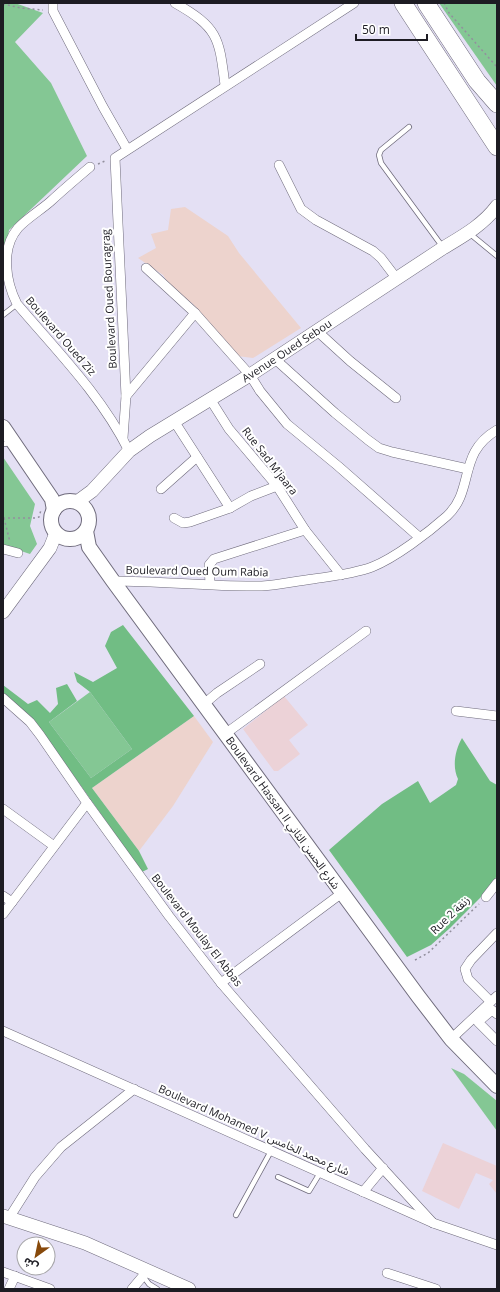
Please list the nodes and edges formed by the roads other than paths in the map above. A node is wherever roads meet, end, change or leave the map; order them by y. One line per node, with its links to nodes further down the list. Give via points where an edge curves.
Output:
1 (175, 3): 7 (street, via 211,29 219,43)
2 (354, 3): 7 (street)
3 (403, 3): 11 (highway)
4 (426, 3): 6 (highway)
5 (53, 7): 12 (street, via 103,106)
6 (477, 81): 8 (highway); 9 (highway)
7 (225, 85): 12 (street)
8 (497, 104)
9 (497, 116)
10 (409, 127): 18 (lane, via 381,150 380,159)
11 (497, 146)
12 (128, 149): 28 (street, Boulevard Oued Bouragrag, via 115,158)
13 (279, 165): 21 (street, via 301,209 322,224 373,251)
14 (90, 167): 22 (street, Boulevard Oued Ziz, via 17,229 8,249 6,263 10,290)
15 (497, 206): 16 (street, Avenue Oued Sebou)
16 (493, 217): 17 (street, Avenue Oued Sebou)
17 (469, 232): 18 (street, Avenue Oued Sebou); 19 (lane)
18 (443, 248): 21 (street, Avenue Oued Sebou)
19 (497, 256)
20 (146, 268): 23 (street)
21 (397, 279): 25 (street, Avenue Oued Sebou)
22 (16, 304): 24 (lane); 34 (street, Boulevard Oued Ziz, via 85,382)
23 (195, 313): 27 (street); 28 (street)
24 (3, 315)
25 (316, 330): 26 (street, Avenue Oued Sebou); 29 (street)
26 (276, 359): 27 (street, Avenue Oued Sebou); 38 (street, via 335,413 379,448)
27 (250, 375): 30 (street, Avenue Oued Sebou); 48 (street, via 287,424)
28 (126, 396): 34 (street, Boulevard Oued Bouragrag)
29 (396, 398)
30 (210, 399): 31 (street, Avenue Oued Sebou); 39 (street, Rue Sad M'jaara, via 229,429)
31 (174, 421): 36 (street, Avenue Oued Sebou); 37 (street)
32 (3, 428): 35 (main road)
33 (497, 430): 38 (street, Boulevard Oued Oum Rabia, via 476,448)
34 (123, 438): 36 (street, Boulevard Oued Ziz)
35 (8, 443): 41 (main road)
36 (129, 451): 42 (street, Avenue Oued Sebou)
37 (197, 457): 40 (street); 43 (street)
38 (468, 469): 48 (street, Boulevard Oued Oum Rabia, via 462,495 456,506 435,526)
39 (277, 486): 43 (street); 45 (street, Rue Sad M'jaara)
40 (161, 489)
41 (54, 502): 42 (main road); 47 (main road, via 51,522)
42 (80, 505): 46 (main road, via 88,515)
43 (230, 508): 44 (street, via 190,522 183,523)
44 (174, 518)
45 (305, 530): 50 (street, Rue Sad M'jaara); 52 (street, via 214,559 209,565)
46 (86, 531): 47 (main road, via 80,536); 49 (main road, Boulevard Hassan II شارع الحسن الثاني)
47 (64, 537): 49 (main road); 53 (street, via 50,548)
48 (418, 537): 50 (street, Boulevard Oued Oum Rabia, via 391,557 373,566)
49 (90, 547): 51 (main road, Boulevard Hassan II شارع الحسن الثاني)
50 (341, 575): 52 (street, Boulevard Oued Oum Rabia, via 263,586)
51 (113, 581): 52 (street, Boulevard Oued Oum Rabia); 57 (main road, Boulevard Hassan II شارع الحسن الثاني)
52 (210, 584)
53 (3, 612)
54 (366, 631): 60 (street)
55 (260, 664): 57 (street)
56 (3, 698): 61 (street, Boulevard Moulay El Abbas, via 30,722)
57 (204, 704): 60 (main road, Boulevard Hassan II شارع الحسن الثاني)
58 (456, 712): 59 (street)
59 (497, 716)
60 (225, 734): 65 (main road, Boulevard Hassan II شارع الحسن الثاني)
61 (87, 803): 63 (street); 71 (street, Boulevard Moulay El Abbas)
62 (3, 809): 63 (street)
63 (54, 846): 68 (street)
64 (497, 883): 67 (street, Rue 2 زنقة)
65 (342, 893): 71 (street); 75 (main road, Boulevard Hassan II شارع الحسن الثاني)
66 (3, 896): 68 (street)
67 (486, 897)
68 (12, 902): 69 (street)
69 (3, 914)
70 (497, 933): 72 (street, via 465,969 468,979)
71 (221, 983): 81 (street, Boulevard Moulay El Abbas)
72 (494, 999): 75 (street)
73 (497, 1014): 76 (street, via 492,1010 478,1022)
74 (3, 1031): 79 (street, Boulevard Mohamed V شارع محمد الخامس)
75 (451, 1039): 77 (main road, Boulevard Hassan II شارع الحسن الثاني)
76 (497, 1040)
77 (491, 1075): 78 (main road, Boulevard Hassan II شارع الحسن الثاني)
78 (497, 1086)
79 (134, 1090): 80 (street, Boulevard Mohamed V شارع محمد الخامس); 86 (street, via 61,1147)
80 (271, 1151): 82 (street, Boulevard Mohamed V شارع محمد الخامس); 85 (lane)
81 (383, 1168): 84 (street); 87 (street, Boulevard Moulay El Abbas)
82 (320, 1173): 83 (lane, via 309,1191); 84 (street, Boulevard Mohamed V شارع محمد الخامس)
83 (278, 1177)
84 (362, 1192): 87 (street, Boulevard Mohamed V شارع محمد الخامس)
85 (236, 1215)
86 (6, 1217): 90 (street, via 85,1243)
87 (433, 1223): 88 (street, Boulevard Mohamed V شارع محمد الخامس)
88 (497, 1245)
89 (3, 1272): 92 (street)
90 (143, 1272): 93 (street); 96 (street); 97 (lane, via 149,1284)
91 (387, 1273): 98 (street)
92 (15, 1276): 94 (street); 95 (street)
93 (179, 1287)
94 (9, 1289)
95 (50, 1289)
96 (132, 1289)
97 (157, 1289)
98 (436, 1289)

